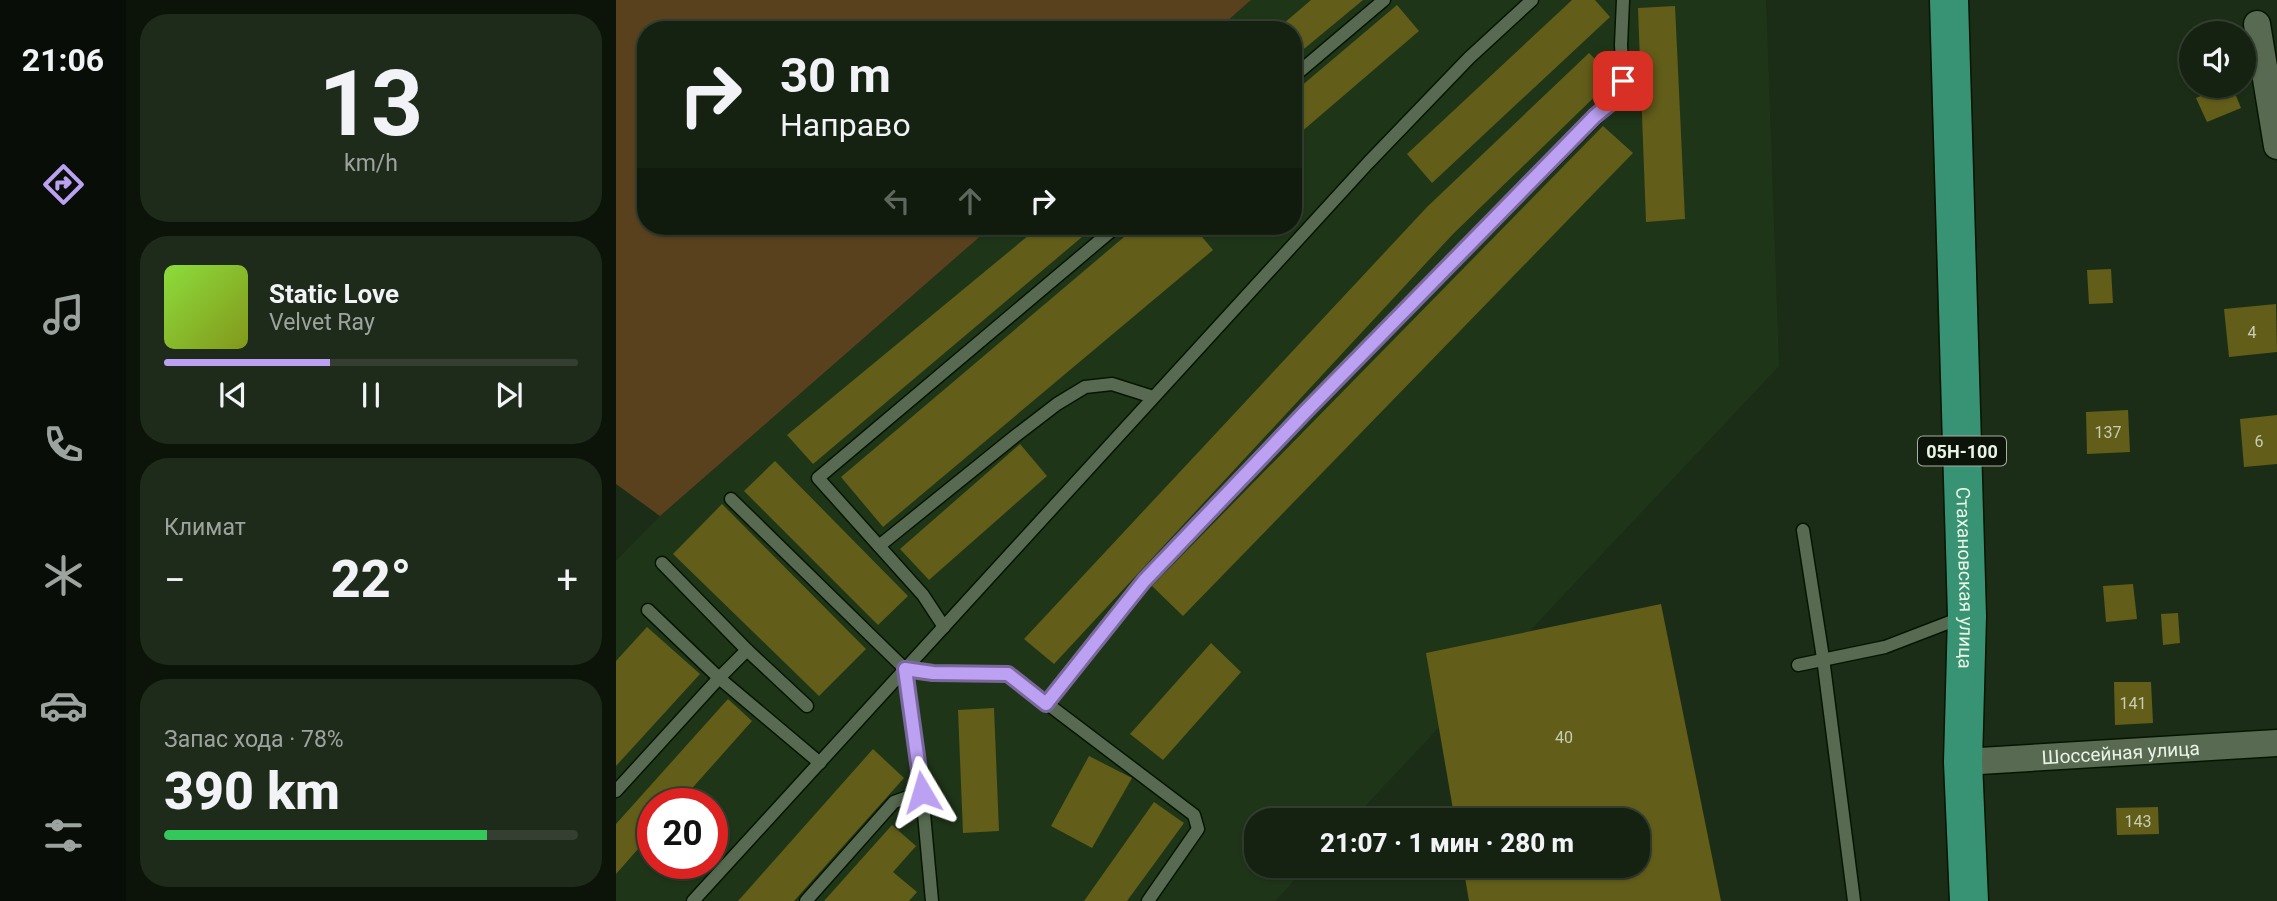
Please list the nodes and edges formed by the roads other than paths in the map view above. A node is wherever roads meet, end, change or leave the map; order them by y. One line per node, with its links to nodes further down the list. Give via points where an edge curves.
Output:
1 (1384, 0): 6 (lane)
2 (1532, 0): 10 (lane, via 1469,58)
3 (1623, 0): 24 (lane, via 1623,81 1612,102 1144,581)
4 (1949, 0): 17 (main road, Стахановская улица / 05Н-100)
5 (2257, 24): 7 (street)
6 (1302, 69)
7 (2277, 146)
8 (1106, 235): 14 (lane, via 818,478)
9 (1302, 235): 11 (lane)
10 (1302, 235)
11 (1153, 397): 14 (lane, via 1112,384 1084,387); 18 (lane)
12 (731, 499): 22 (lane)
13 (1803, 530): 20 (lane)
14 (879, 546): 18 (lane, via 923,595)
15 (662, 563): 19 (lane)
16 (648, 610): 23 (lane)
17 (1967, 616): 20 (lane, via 1885,648); 27 (main road, Стахановская улица / 05Н-100)
18 (943, 627): 22 (lane)
19 (747, 650): 23 (lane); 25 (lane)
20 (1823, 659): 21 (lane); 35 (lane)
21 (1798, 665)
22 (905, 669): 24 (lane, via 1008,674); 28 (lane); 30 (lane)
23 (719, 678): 28 (lane); 29 (lane)
24 (1046, 704): 34 (lane, via 1194,815 1198,829)
25 (807, 706)
26 (2277, 743): 27 (street, Шоссейная улица)
27 (1963, 762): 36 (main road, Стахановская улица / 05Н-100)
28 (820, 763): 31 (lane)
29 (616, 791)
30 (922, 792): 32 (lane, via 894,802); 33 (lane)
31 (693, 901)
32 (806, 901)
33 (932, 901)
34 (1148, 901)
35 (1854, 901)
36 (1969, 901)

